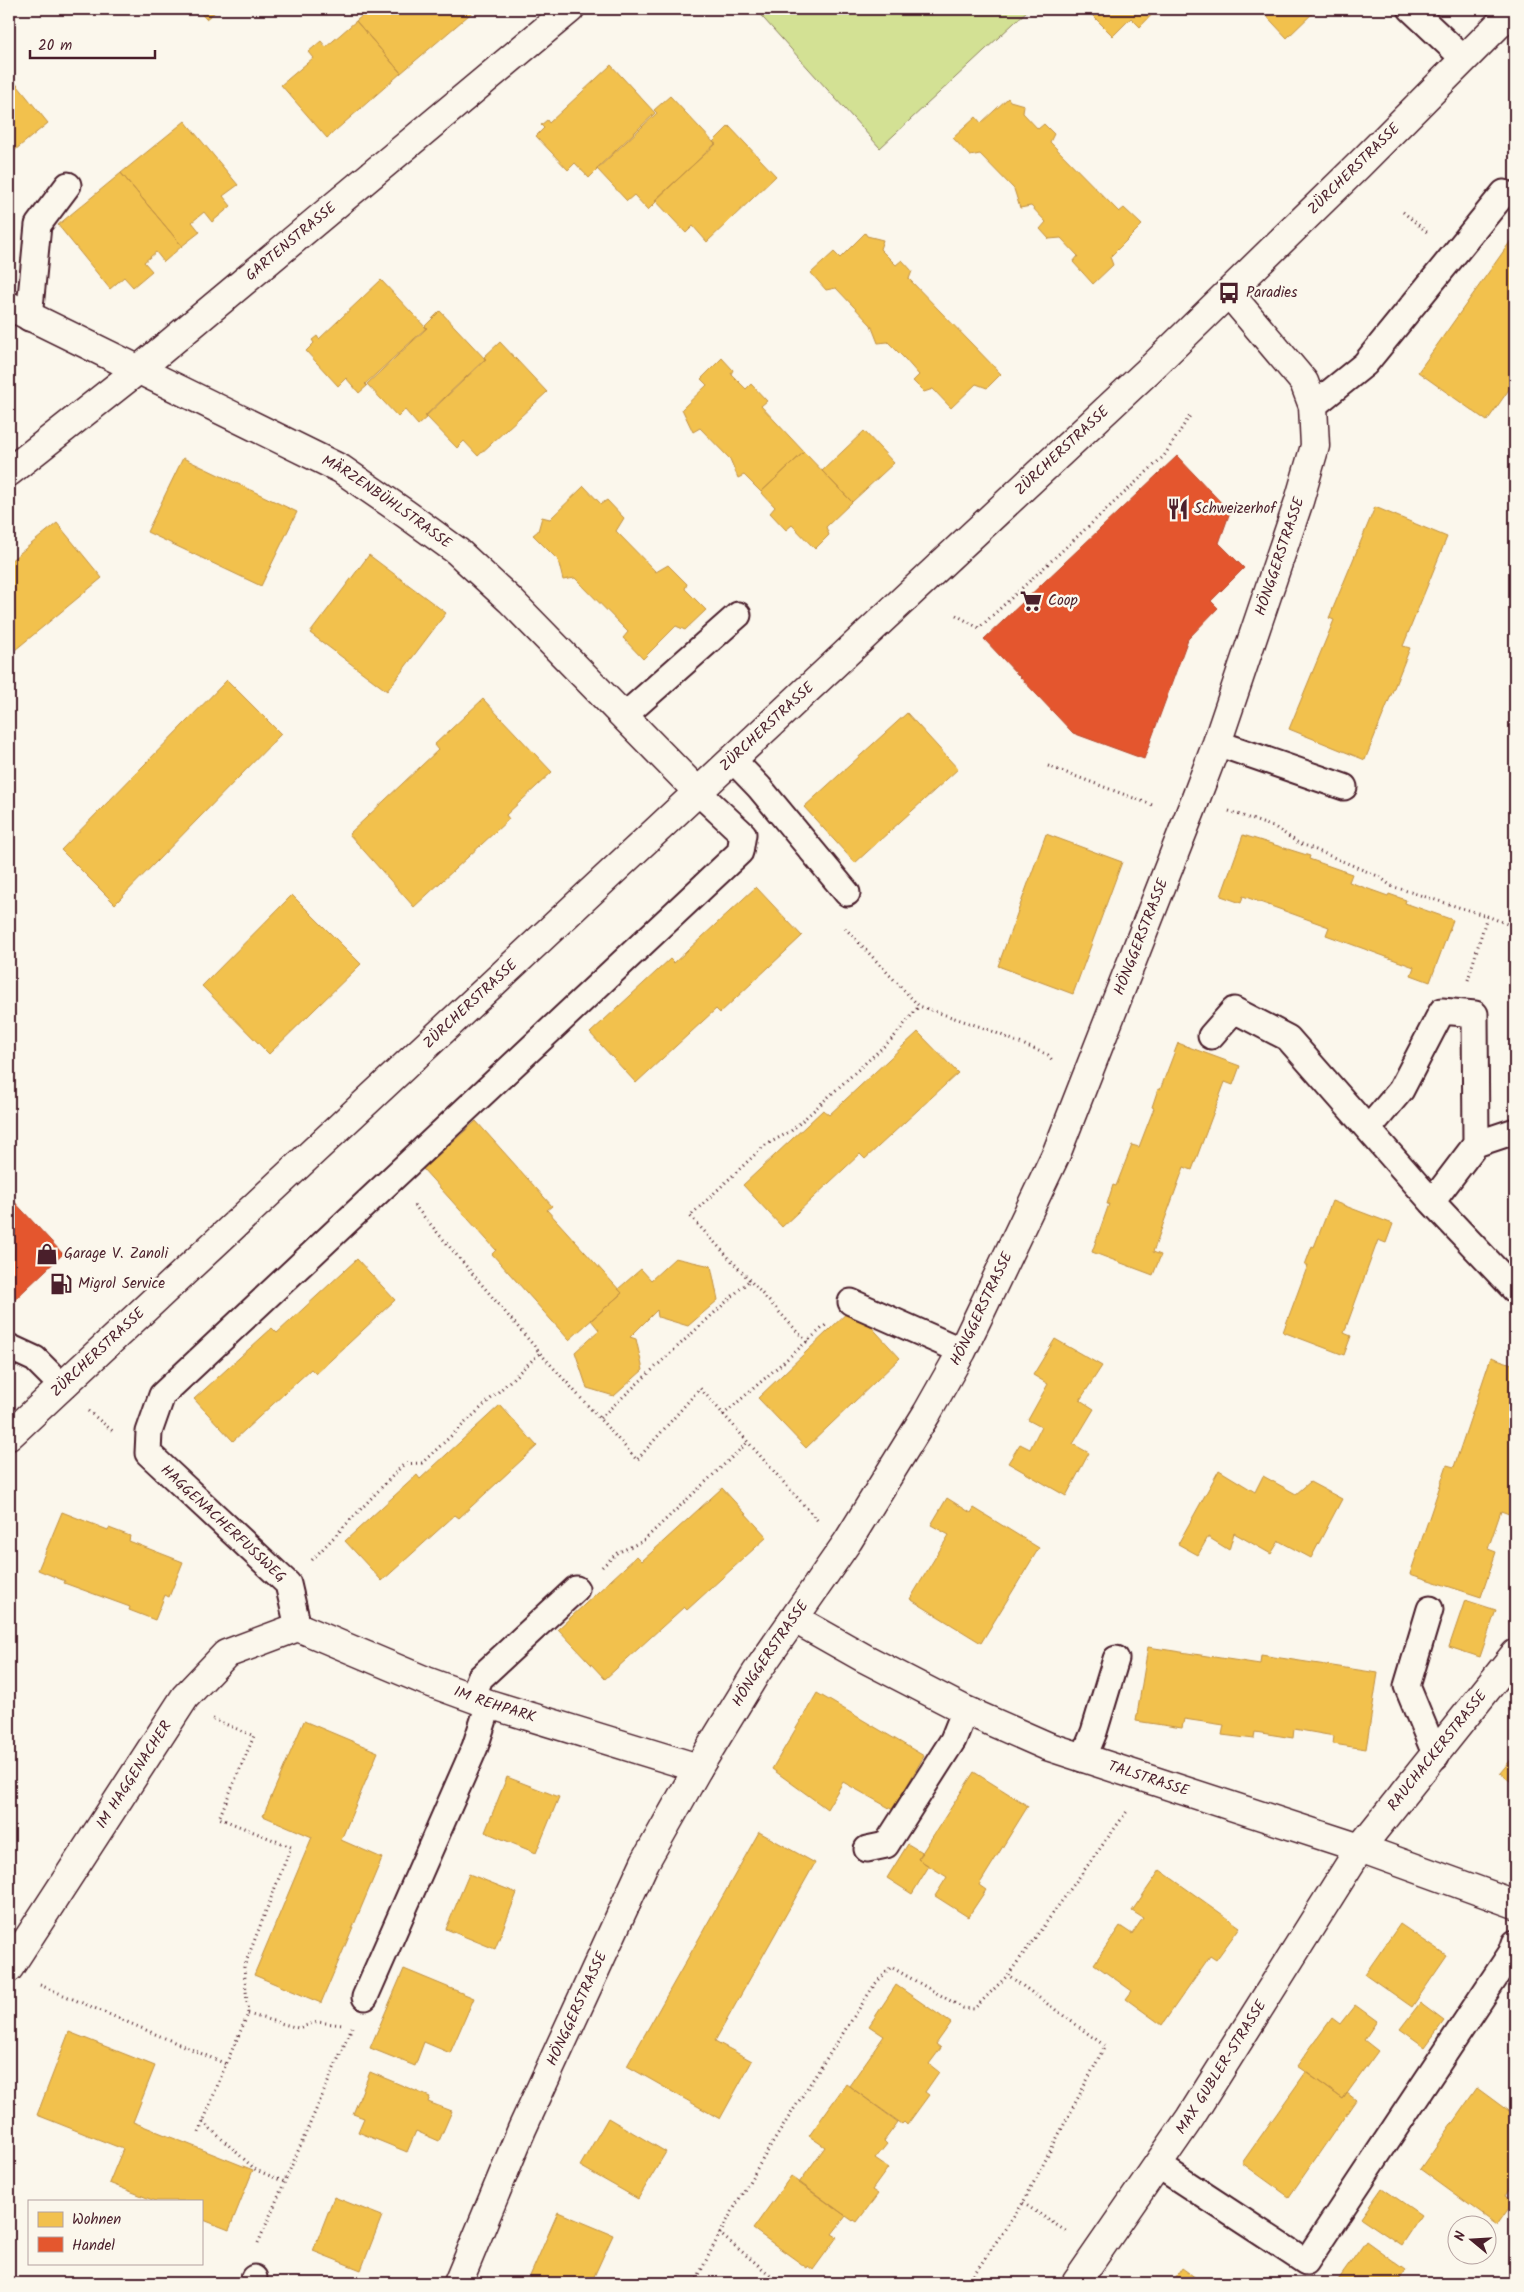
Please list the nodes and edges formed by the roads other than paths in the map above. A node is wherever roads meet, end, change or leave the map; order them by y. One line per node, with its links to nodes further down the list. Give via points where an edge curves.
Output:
1 (570, 9): 9 (street, GARTENSTRASSE)
2 (1411, 9): 4 (lane)
3 (1514, 9): 4 (street, ZÜRCHERSTRASSE)
4 (1464, 58): 7 (street, ZÜRCHERSTRASSE)
5 (68, 185): 8 (lane, via 38,225)
6 (1504, 193): 10 (lane, via 1365,364)
7 (1229, 293): 10 (street, HÖNGGERSTRASSE, via 1304,382); 15 (street, ZÜRCHERSTRASSE)
8 (19, 312): 9 (street, MÄRZENBÜHLSTRASSE)
9 (138, 370): 11 (street, GARTENSTRASSE); 13 (street, MÄRZENBÜHLSTRASSE, via 341,469 406,514 457,551 510,600)
10 (1313, 406): 14 (street, HÖNGGERSTRASSE, via 1315,446)
11 (9, 472)
12 (738, 615): 13 (lane)
13 (624, 716): 17 (street, MÄRZENBÜHLSTRASSE)
14 (1217, 744): 16 (lane); 27 (street, HÖNGGERSTRASSE, via 1057,1152)
15 (733, 760): 17 (street, ZÜRCHERSTRASSE); 18 (lane)
16 (1344, 787)
17 (698, 792): 28 (street, ZÜRCHERSTRASSE); 33 (lane, HAGGENACHERFUSSWEG, via 743,834 740,852 162,1396 149,1432 148,1453 288,1584)
18 (847, 893)
19 (1211, 1036): 20 (lane, via 1234,1010 1288,1038)
20 (1369, 1128): 22 (lane, via 1401,1090 1442,1011 1475,1014); 23 (lane)
21 (1515, 1131): 22 (lane)
22 (1476, 1144): 23 (lane)
23 (1432, 1202): 24 (lane)
24 (1515, 1290)
25 (851, 1302): 27 (lane)
26 (9, 1347): 28 (lane, via 35,1358)
27 (962, 1351): 32 (street, HÖNGGERSTRASSE, via 848,1541)
28 (62, 1386): 29 (street, ZÜRCHERSTRASSE)
29 (9, 1436)
30 (576, 1589): 36 (lane, via 480,1678)
31 (1430, 1609): 38 (lane, via 1407,1686)
32 (795, 1619): 37 (street, TALSTRASSE); 40 (street, HÖNGGERSTRASSE, via 756,1673)
33 (298, 1627): 36 (street, IM REHPARK); 45 (street, IM HAGGENACHER, via 226,1654 180,1705)
34 (1515, 1654): 38 (street, RAUCHACKERSTRASSE)
35 (1116, 1659): 39 (lane)
36 (481, 1701): 40 (street, IM REHPARK); 46 (lane, via 475,1747)
37 (966, 1710): 39 (street, TALSTRASSE); 42 (lane, via 953,1740 886,1845)
38 (1436, 1756): 41 (street, RAUCHACKERSTRASSE)
39 (1083, 1759): 41 (street, TALSTRASSE)
40 (698, 1768): 49 (street, HÖNGGERSTRASSE, via 645,1862 522,2129)
41 (1360, 1848): 43 (street, TALSTRASSE); 47 (street, MAX GUBLER-STRASSE)
42 (867, 1849)
43 (1515, 1904)
44 (1515, 1943): 47 (lane, via 1306,2262)
45 (10, 1966)
46 (365, 1997)
47 (1158, 2165): 48 (street, MAX GUBLER-STRASSE)
48 (1082, 2274)
49 (458, 2283)

